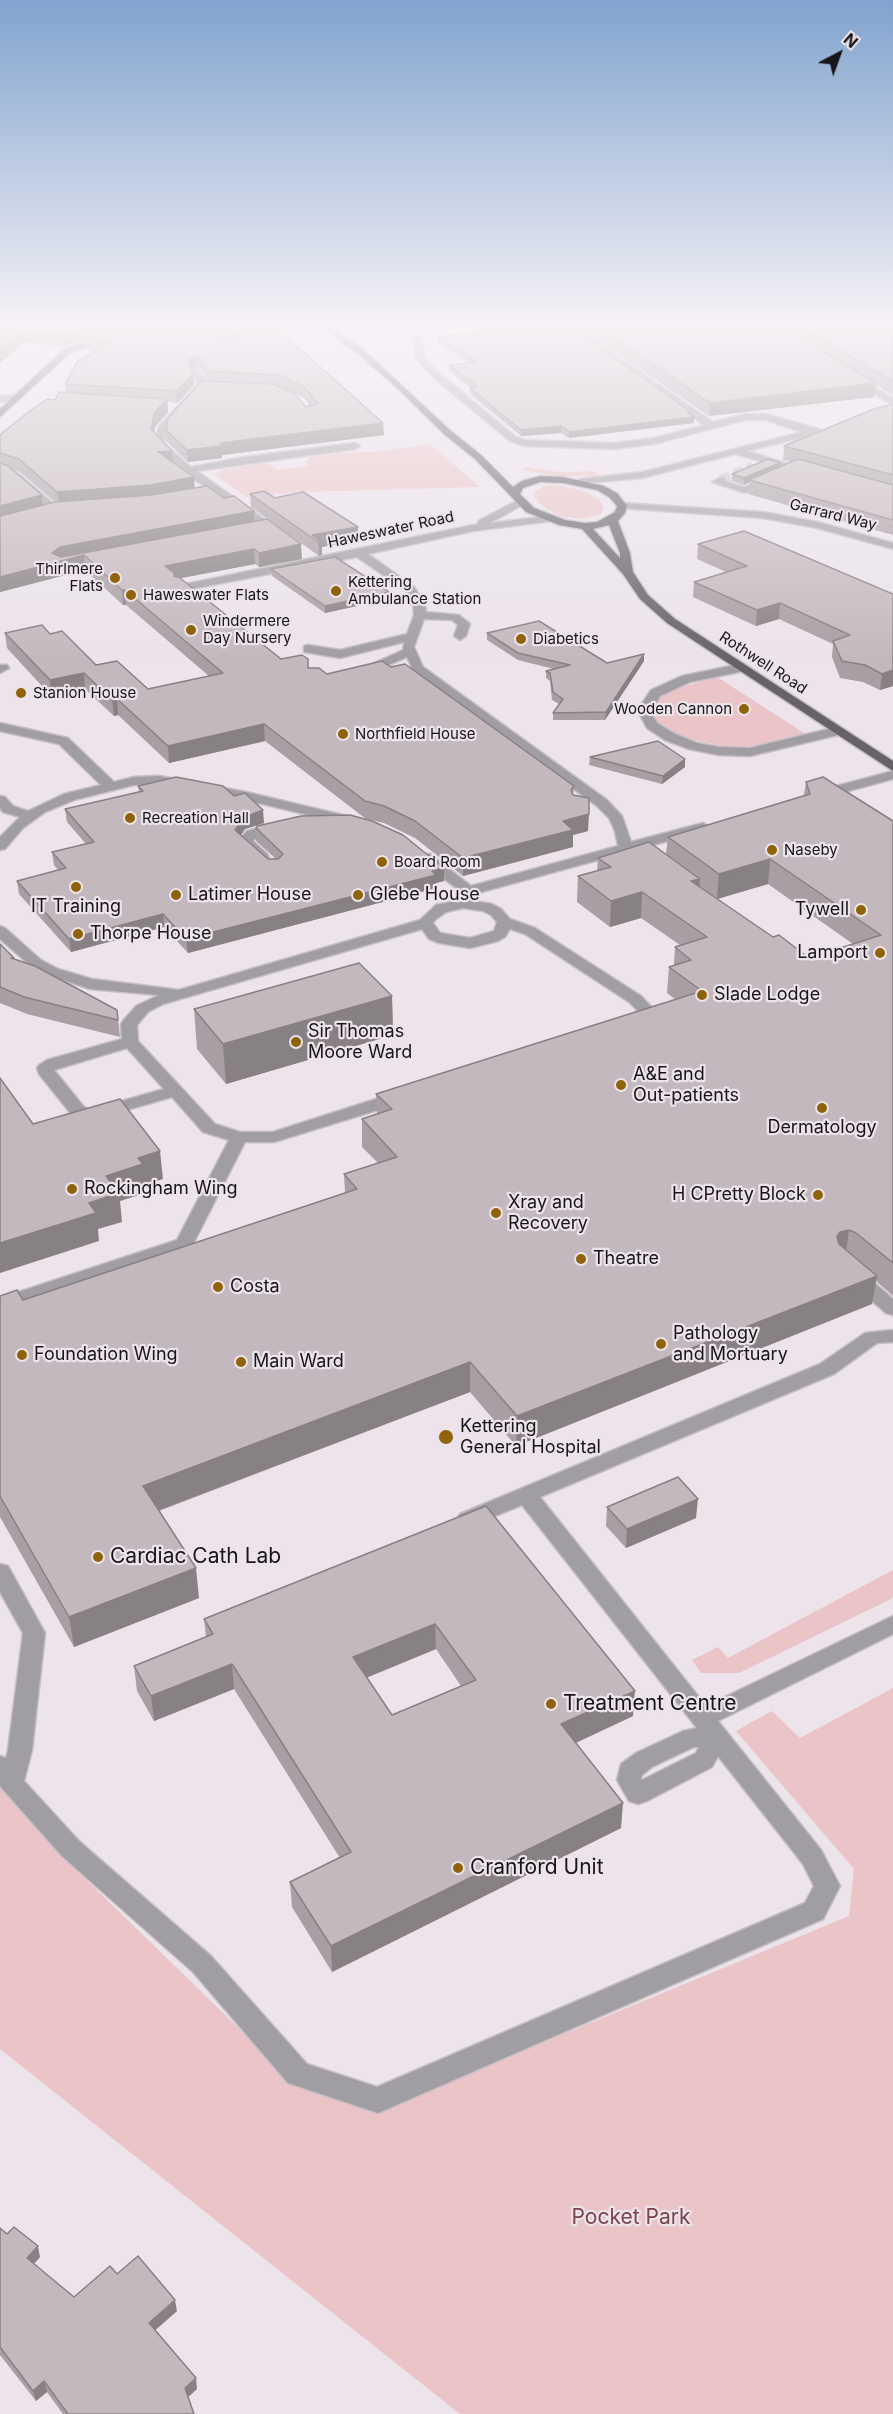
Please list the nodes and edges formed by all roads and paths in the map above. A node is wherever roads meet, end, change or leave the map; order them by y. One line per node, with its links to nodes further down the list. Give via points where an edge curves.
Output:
1 (160, 436): 16 (street, via 159,443)
2 (451, 436): 9 (main road)
3 (509, 436): 4 (street, via 524,443 615,446)
4 (675, 436)
5 (799, 436): 7 (street)
6 (355, 446): 8 (street)
7 (736, 452): 10 (street); 19 (street)
8 (282, 455): 11 (street); 16 (street)
9 (478, 457): 14 (main road); 26 (main road)
10 (767, 460): 12 (street); 13 (street)
11 (292, 465)
12 (753, 466)
13 (796, 468): 17 (street); 21 (street, via 744,490 717,482)
14 (503, 469)
15 (0, 470): 28 (street, via 15,476)
16 (188, 470): 23 (street)
17 (815, 474)
18 (522, 475): 20 (main road)
19 (642, 476): 22 (street); 24 (street)
20 (540, 479): 22 (main road); 26 (main road, via 519,486)
21 (721, 480)
22 (580, 482): 24 (main road)
23 (219, 493): 25 (street); 32 (street)
24 (612, 495): 27 (main road)
25 (203, 496)
26 (518, 498): 29 (main road); 33 (street, Haweswater Road)
27 (622, 506): 30 (main road); 36 (street, Garrard Way, via 763,515 818,525)
28 (56, 511)
29 (548, 519): 31 (main road); 33 (street, Haweswater Road)
30 (612, 520): 31 (main road); 40 (main road, Rothwell Road, via 625,553)
31 (585, 526): 40 (main road, Rothwell Road)
32 (269, 528): 34 (street); 35 (street)
33 (473, 528): 38 (street, Haweswater Road)
34 (251, 531)
35 (288, 542)
36 (893, 546)
37 (304, 553): 39 (street, Haweswater Road)
38 (359, 553): 39 (street, Haweswater Road); 42 (street, via 410,589 419,603)
39 (316, 561): 41 (street, Haweswater Road)
40 (627, 572): 47 (main road, Rothwell Road, via 644,597 671,621)
41 (181, 588)
42 (420, 615): 43 (street, via 455,617 464,624); 44 (street)
43 (460, 636)
44 (410, 637): 45 (street, via 340,654); 46 (street)
45 (308, 649)
46 (409, 652): 48 (street); 50 (street, via 418,669)
47 (740, 668): 51 (main road, Rothwell Road); 51 (street, via 686,679 655,693 645,713 652,725 670,737 719,751 760,750)
48 (353, 675)
49 (0, 727): 55 (street, via 63,741)
50 (501, 731): 52 (street); 58 (street)
51 (837, 731): 53 (main road, Rothwell Road)
52 (481, 736)
53 (893, 767)
54 (893, 775): 57 (street)
55 (110, 786): 59 (street, via 159,780); 61 (street, via 69,797)
56 (0, 800): 61 (street, via 8,809)
57 (801, 800)
58 (602, 803): 60 (street); 65 (street, via 615,816)
59 (283, 805): 63 (street); 63 (street, via 360,823)
60 (579, 808)
61 (30, 816): 64 (street)
62 (713, 824): 65 (street)
63 (272, 827): 68 (street, via 245,841)
64 (0, 846)
65 (625, 848): 67 (street); 69 (street)
66 (417, 849): 70 (street)
67 (652, 861)
68 (274, 867)
69 (496, 885): 70 (street); 72 (street, via 491,898)
70 (469, 891): 71 (street)
71 (452, 905): 72 (street, via 476,905); 73 (street, via 433,912)
72 (501, 917): 73 (street, via 500,934 470,943 434,936); 78 (street, via 530,931 635,999 649,1013 637,1026 444,1089 407,1095 274,1137)
73 (426, 923): 75 (street)
74 (0, 931): 75 (street, via 36,963 53,972 119,989)
75 (181, 992): 76 (street, via 142,1009 129,1024)
76 (130, 1042): 77 (street); 77 (street, via 53,1063 45,1068 47,1074 78,1111 88,1116)
77 (175, 1091): 78 (street, via 209,1128)
78 (239, 1137): 80 (street, via 184,1244)
79 (844, 1267): 81 (street)
80 (0, 1305)
81 (893, 1309)
82 (893, 1336): 83 (street, via 872,1337 827,1369)
83 (526, 1495): 84 (street); 87 (street)
84 (448, 1527)
85 (0, 1572): 88 (street, via 34,1633 20,1750)
86 (893, 1624): 87 (street)
87 (710, 1727): 88 (street, via 812,1857 827,1886 814,1911 378,2100 298,2074 202,1964 71,1849)
88 (6, 1774)

